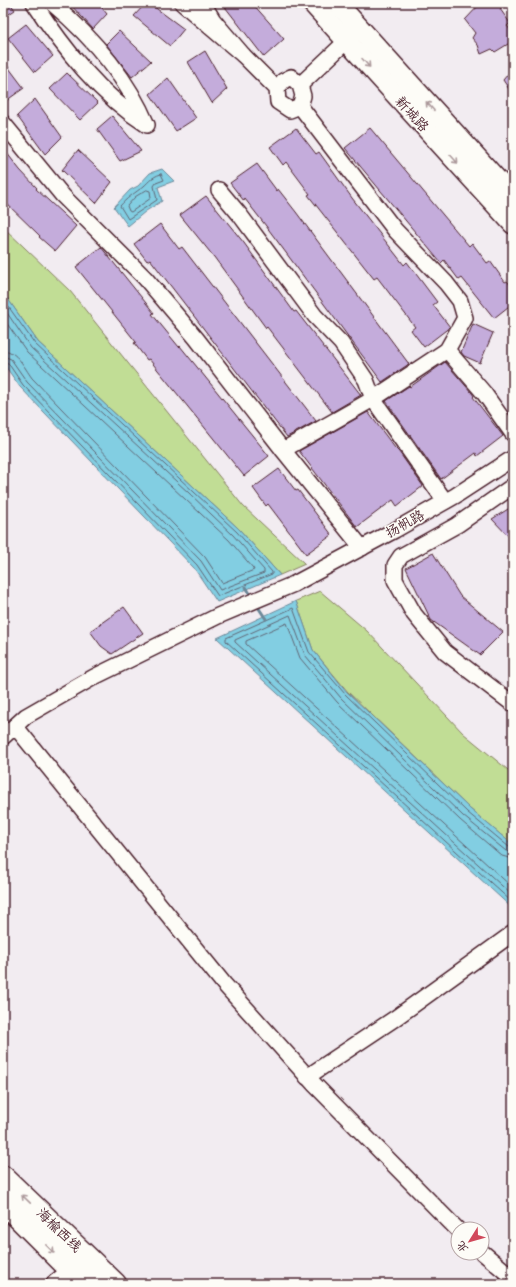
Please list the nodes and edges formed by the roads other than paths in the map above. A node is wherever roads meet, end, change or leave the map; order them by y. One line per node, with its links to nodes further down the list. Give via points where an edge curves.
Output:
1 (34, 3): 2 (street, via 57,38 99,85 147,125 139,106 113,66 73,21)
2 (52, 3)
3 (182, 3): 9 (street)
4 (203, 3): 9 (street, via 213,20)
5 (312, 3): 8 (main road, 新城路)
6 (337, 3): 7 (main road, 新城路)
7 (360, 29): 8 (street); 15 (main road, 新城路, one-way to 7)
8 (346, 41): 10 (street); 16 (main road, 新城路, one-way to 16)
9 (243, 55): 11 (street)
10 (300, 85): 11 (street, via 290,77); 12 (street, via 303,96)
11 (277, 89): 12 (street, via 278,102 290,110)
12 (300, 106): 17 (street, via 386,218 460,301 465,318)
13 (3, 123): 20 (street, via 63,196 145,278 196,338)
14 (219, 190): 18 (street, via 314,316 341,343 366,380)
15 (513, 197)
16 (513, 224)
17 (447, 350): 18 (street); 19 (street, via 484,393)
18 (373, 399): 20 (street); 23 (street)
19 (513, 434)
20 (283, 450): 24 (street)
21 (513, 458): 23 (street, 扬帆路)
22 (513, 486): 25 (street, via 456,525 401,556 395,565 395,580 414,614 445,652)
23 (445, 501): 24 (street, 扬帆路)
24 (362, 548): 26 (street, 扬帆路, via 294,584 218,616 94,677 26,716)
25 (513, 704)
26 (15, 726): 27 (street, 扬帆路); 29 (street, via 224,984)
27 (3, 737)
28 (513, 933): 29 (street, via 394,1019)
29 (307, 1077): 32 (street)
30 (3, 1177): 36 (highway, 海榆西线, one-way to 30)
31 (3, 1202): 35 (highway, 海榆西线, one-way to 35)
32 (450, 1222)
33 (490, 1259): 34 (street)
34 (513, 1278)
35 (71, 1280)
36 (115, 1284)

